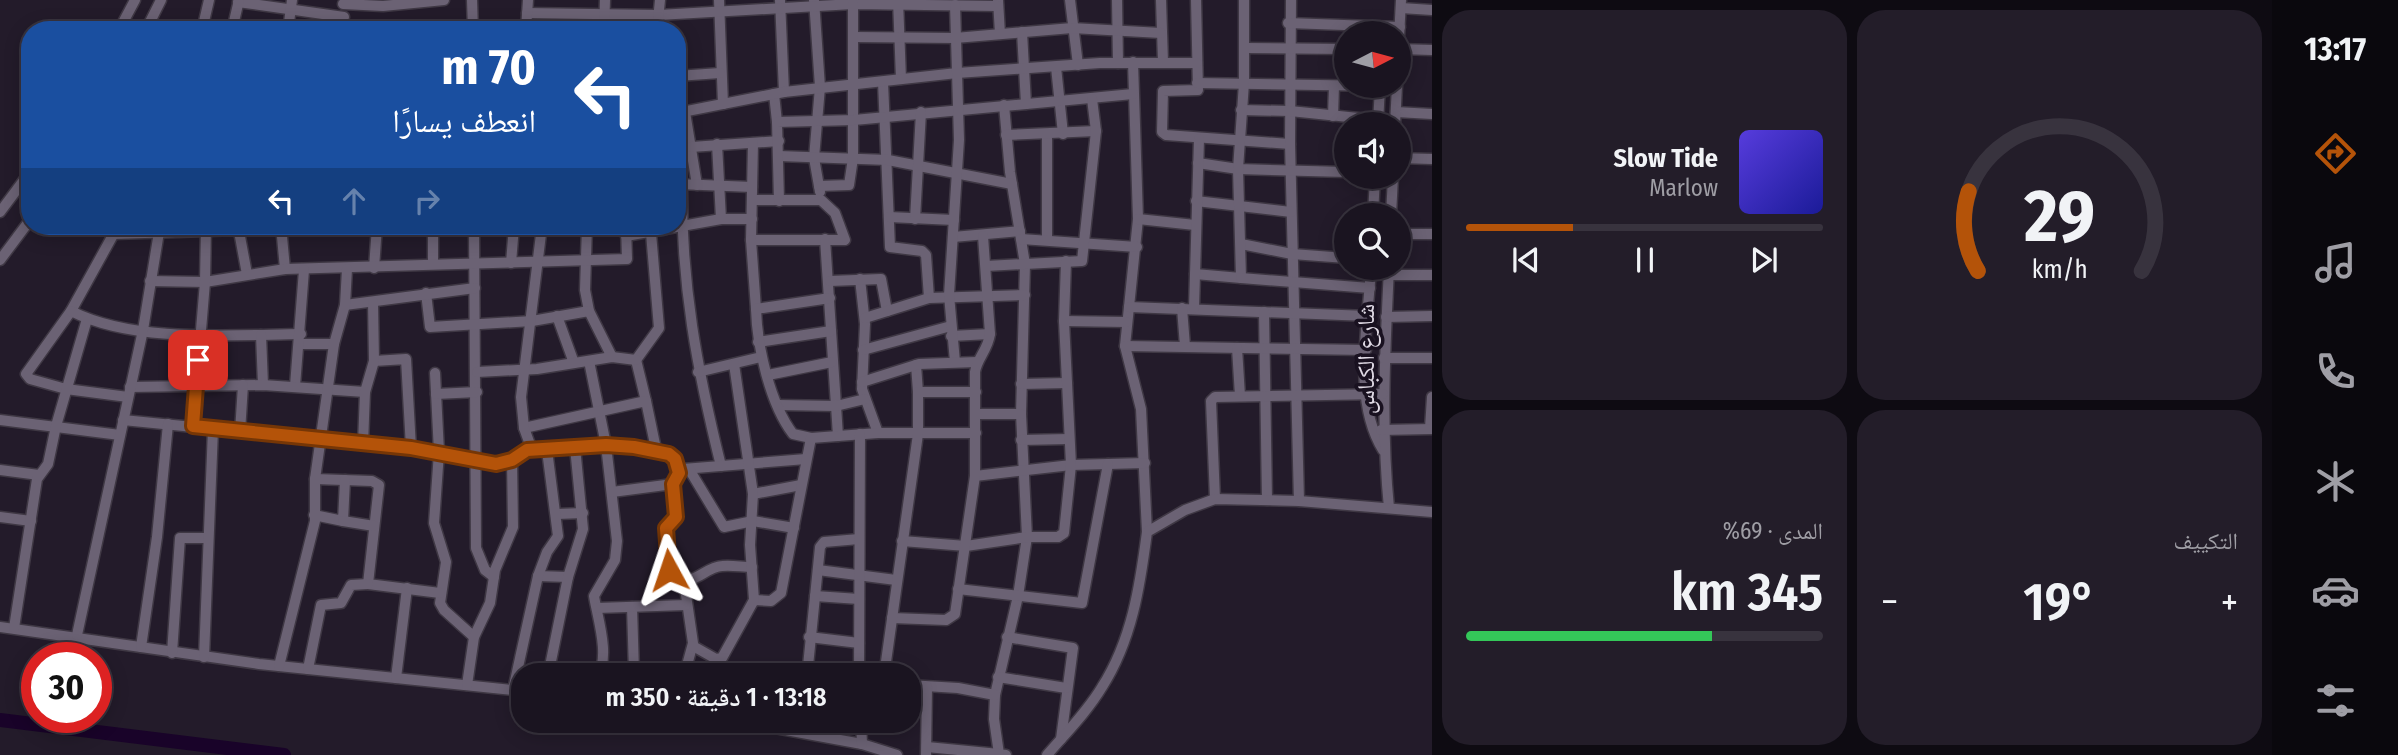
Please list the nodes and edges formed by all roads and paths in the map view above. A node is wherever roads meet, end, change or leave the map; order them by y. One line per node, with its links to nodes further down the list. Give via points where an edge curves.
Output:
1 (135, 0): 32 (street)
2 (161, 0): 33 (street)
3 (209, 0): 34 (street)
4 (444, 0): 16 (street)
5 (472, 0): 37 (street)
6 (528, 0): 28 (street)
7 (605, 0): 29 (street)
8 (660, 0): 30 (street)
9 (1069, 0): 43 (street)
10 (1117, 0): 44 (street)
11 (1161, 0): 46 (street)
12 (1196, 0): 59 (street)
13 (1244, 0): 51 (street)
14 (1291, 0): 41 (street)
15 (239, 1): 24 (street); 35 (street)
16 (427, 1): 17 (street)
17 (342, 2): 31 (street)
18 (898, 2): 22 (street); 25 (street); 49 (street)
19 (814, 3): 21 (street); 22 (street); 73 (street)
20 (998, 3): 25 (street); 47 (street)
21 (780, 4): 26 (street); 74 (street)
22 (853, 4): 48 (street)
23 (1401, 4): 27 (street)
24 (292, 5): 31 (street)
25 (955, 5): 50 (street)
26 (719, 6): 30 (street); 63 (street)
27 (1432, 10)
28 (527, 13): 29 (street); 38 (street)
29 (604, 13): 30 (street); 39 (street)
30 (659, 15): 40 (street)
31 (344, 17): 36 (street)
32 (124, 21)
33 (150, 21)
34 (204, 21)
35 (234, 21)
36 (345, 21)
37 (473, 21)
38 (526, 21)
39 (604, 21)
40 (658, 21)
41 (1288, 23): 42 (street); 54 (street)
42 (1334, 25)
43 (1072, 28): 44 (street); 45 (street); 60 (street)
44 (1118, 29): 46 (street); 58 (street)
45 (1021, 32): 47 (street); 62 (street)
46 (1161, 33): 57 (street)
47 (1000, 34): 50 (street)
48 (854, 37): 49 (street); 71 (street)
49 (897, 38): 50 (street); 66 (street)
50 (955, 38): 64 (street)
51 (1245, 48): 54 (street); 69 (street)
52 (1334, 49): 54 (street)
53 (1411, 49): 55 (street)
54 (1289, 50): 70 (street)
55 (1432, 50)
56 (1133, 62): 57 (street); 58 (street); 75 (street)
57 (1163, 62): 59 (street)
58 (1118, 63): 60 (street)
59 (1197, 63): 68 (street)
60 (1078, 65): 61 (street)
61 (1056, 67): 62 (street); 78 (street)
62 (1024, 69): 64 (street); 80 (street)
63 (720, 73): 65 (street); 79 (street)
64 (957, 73): 66 (street); 82 (street)
65 (686, 75)
66 (901, 79): 67 (street)
67 (883, 82): 71 (street); 91 (street)
68 (1197, 83): 69 (street); 100 (street, via 1198,90 1163,91 1162,132)
69 (1244, 83): 70 (street); 83 (street)
70 (1289, 84): 72 (street); 84 (street)
71 (853, 85): 73 (street); 93 (street)
72 (1334, 86): 90 (street)
73 (820, 87): 74 (street); 92 (street)
74 (779, 93): 79 (street); 94 (street)
75 (1133, 94): 77 (street); 137 (street)
76 (1397, 98): 87 (street)
77 (1092, 99): 78 (street); 96 (street)
78 (1060, 102): 80 (street); 98 (street)
79 (723, 104): 85 (street)
80 (1026, 104): 81 (street)
81 (1004, 105): 82 (street); 99 (street)
82 (960, 109): 86 (street); 118 (street)
83 (1241, 110): 84 (street); 103 (street)
84 (1290, 111): 90 (street); 105 (street)
85 (686, 112)
86 (921, 112): 91 (street); 114 (street)
87 (1396, 112)
88 (1411, 113): 89 (street)
89 (1432, 114)
90 (1333, 116)
91 (885, 117): 93 (street); 112 (street)
92 (819, 120): 93 (street); 94 (street); 108 (street)
93 (854, 120): 109 (street)
94 (777, 122): 101 (street)
95 (686, 130): 106 (street)
96 (1096, 131): 98 (street); 164 (street)
97 (1047, 134): 98 (street); 99 (street); 162 (street)
98 (1063, 134)
99 (1006, 135): 121 (street)
100 (1199, 139): 103 (street); 113 (street)
101 (779, 141): 102 (street); 107 (street)
102 (753, 143): 104 (street); 125 (street)
103 (1239, 143): 105 (street); 115 (street)
104 (718, 144): 106 (street); 123 (street)
105 (1290, 144): 116 (street)
106 (691, 147): 122 (street)
107 (779, 156): 108 (street); 128 (street)
108 (814, 158): 109 (street); 124 (street)
109 (853, 158): 112 (street); 124 (street, via 849,185)
110 (1411, 158): 111 (street)
111 (1432, 159)
112 (888, 160): 114 (street); 133 (street)
113 (1198, 163): 115 (street); 129 (street)
114 (916, 164): 118 (street); 136 (street)
115 (1238, 169): 116 (street); 130 (street)
116 (1290, 172): 117 (street); 132 (street)
117 (1334, 172)
118 (957, 174): 121 (street); 138 (street)
119 (21, 184): 131 (street)
120 (686, 184): 122 (street)
121 (1012, 184): 158 (street)
122 (698, 185): 123 (street)
123 (719, 185): 125 (street); 134 (street)
124 (818, 186): 127 (street)
125 (752, 187): 126 (street)
126 (752, 200): 128 (street); 135 (street)
127 (821, 200): 128 (street); 161 (street, via 835,213 845,240)
128 (779, 201)
129 (1196, 201): 130 (street); 139 (street)
130 (1240, 207): 132 (street); 165 (street)
131 (0, 212)
132 (1291, 212): 167 (street)
133 (889, 217): 136 (street); 201 (street, via 890,247 926,255)
134 (721, 219): 135 (street); 140 (street)
135 (752, 219): 163 (street)
136 (915, 219): 138 (street)
137 (1138, 219): 139 (street); 166 (street)
138 (954, 220): 160 (street)
139 (1195, 225): 184 (street)
140 (686, 226)
141 (21, 232): 170 (street)
142 (1411, 234): 143 (street)
143 (1432, 234)
144 (113, 235): 207 (street)
145 (158, 235): 190 (street)
146 (206, 235): 192 (street)
147 (239, 235): 183 (street)
148 (282, 235): 179 (street)
149 (377, 235): 178 (street)
150 (433, 235): 175 (street)
151 (474, 235): 174 (street)
152 (514, 235): 173 (street)
153 (541, 235): 171 (street)
154 (587, 235): 169 (street)
155 (626, 235): 169 (street, via 627,259)
156 (651, 235): 242 (street, via 659,328)
157 (682, 235): 253 (street)
158 (1021, 235): 159 (street); 162 (street); 176 (street)
159 (983, 236): 160 (street); 177 (street)
160 (953, 237): 197 (street)
161 (825, 239): 163 (street); 191 (street)
162 (1047, 239): 164 (street)
163 (751, 240): 206 (street)
164 (1083, 242): 166 (street); 172 (street, via 1082,261)
165 (1241, 244): 167 (street); 186 (street)
166 (1137, 247): 204 (street)
167 (1292, 254): 168 (street); 193 (street)
168 (1334, 257)
169 (588, 258): 171 (street); 208 (street, via 585,290)
170 (0, 260)
171 (537, 261): 173 (street); 218 (street)
172 (1066, 261): 176 (street); 219 (street)
173 (512, 262): 174 (street)
174 (475, 263): 175 (street); 194 (street)
175 (433, 264): 178 (street)
176 (1025, 264): 177 (street); 199 (street)
177 (986, 266): 198 (street)
178 (374, 268): 180 (street)
179 (285, 269): 181 (street); 183 (street)
180 (347, 269): 181 (street); 203 (street)
181 (304, 270): 228 (street)
182 (1411, 273): 185 (street)
183 (247, 274): 192 (street)
184 (1195, 274): 186 (street); 205 (street)
185 (1432, 275)
186 (1241, 278): 193 (street)
187 (860, 279): 191 (street); 209 (street, via 881,279); 216 (street)
188 (1370, 280): 195 (street, شارع الكباس)
189 (1388, 280): 215 (street, شارع الكباس)
190 (150, 281): 192 (street); 222 (street)
191 (830, 281): 200 (street)
192 (205, 282): 225 (street)
193 (1292, 283): 195 (street); 211 (street)
194 (475, 288): 196 (street); 220 (street)
195 (1370, 288): 213 (street, شارع الكباس)
196 (426, 293): 202 (street); 220 (street, via 430,327)
197 (949, 295): 198 (street); 201 (street); 224 (street)
198 (989, 295): 199 (street); 226 (street)
199 (1025, 295): 259 (street)
200 (830, 298): 206 (street); 223 (street)
201 (929, 298): 209 (street)
202 (373, 302): 203 (street); 243 (street)
203 (345, 304): 230 (street)
204 (1129, 307): 205 (street); 221 (street)
205 (1188, 308): 210 (street); 232 (street)
206 (755, 310): 229 (street)
207 (71, 311): 217 (street); 264 (street, via 26,374)
208 (589, 311): 212 (street); 239 (street)
209 (887, 311): 216 (street)
210 (1264, 312): 211 (street); 234 (street)
211 (1294, 313): 213 (street); 235 (street)
212 (557, 316): 218 (street); 248 (street)
213 (1368, 316): 237 (street, شارع الكباس)
214 (1432, 316): 215 (street)
215 (1386, 317): 240 (street, شارع الكباس)
216 (865, 318): 236 (street)
217 (88, 319): 222 (street); 264 (street)
218 (532, 321): 220 (street); 251 (street)
219 (1064, 321): 221 (street); 257 (street)
220 (476, 322): 252 (street)
221 (1126, 322): 231 (street)
222 (143, 330): 225 (street); 266 (street)
223 (831, 331): 229 (street); 245 (street)
224 (951, 331): 226 (street); 236 (street); 246 (street)
225 (201, 334): 227 (street); 260 (street)
226 (990, 334): 247 (street, via 986,351)
227 (261, 335): 228 (street); 258 (street)
228 (300, 339): 230 (street); 262 (street)
229 (758, 342): 238 (street)
230 (334, 344): 263 (street)
231 (1125, 346): 232 (street); 318 (street, via 1142,409)
232 (1185, 346): 233 (street)
233 (1237, 348): 234 (street); 274 (street)
234 (1265, 348): 235 (street); 275 (street)
235 (1295, 349): 237 (street); 273 (street)
236 (863, 350): 256 (street)
237 (1366, 350): 271 (street, شارع الكباس)
238 (761, 357): 249 (street); 255 (street)
239 (612, 358): 242 (street); 244 (street)
240 (1384, 358): 241 (street); 272 (street, شارع الكباس)
241 (1432, 358)
242 (636, 360): 278 (street)
243 (374, 361): 267 (street); 308 (street, via 406,359)
244 (589, 361): 248 (street); 281 (street)
245 (832, 362): 255 (street); 280 (street)
246 (955, 362): 247 (street); 250 (street)
247 (977, 362): 269 (street)
248 (574, 363): 251 (street)
249 (734, 364): 253 (street); 320 (street)
250 (916, 365): 256 (street); 265 (street)
251 (523, 371): 252 (street); 289 (street)
252 (477, 372): 268 (street)
253 (698, 372): 319 (street)
254 (435, 373): 270 (street)
255 (768, 375): 279 (street)
256 (862, 382): 277 (street)
257 (1068, 383): 259 (street); 302 (street)
258 (263, 384): 261 (street); 262 (street)
259 (1021, 384): 283 (street)
260 (195, 385): 261 (street); 266 (street); 288 (street)
261 (243, 385): 294 (street)
262 (295, 386): 263 (street)
263 (327, 387): 267 (street); 304 (street)
264 (66, 389): 266 (street); 287 (street)
265 (918, 391): 269 (street); 298 (street)
266 (129, 392): 285 (street)
267 (365, 392): 305 (street)
268 (477, 392): 270 (street); 314 (street)
269 (976, 392): 282 (street)
270 (436, 394): 313 (street)
271 (1364, 394): 272 (street); 273 (street); 293 (street, شارع الكباس)
272 (1382, 394): 292 (street, شارع الكباس)
273 (1297, 395): 275 (street); 335 (street)
274 (1240, 396): 275 (street); 333 (street, via 1217,396 1212,401)
275 (1266, 396): 334 (street)
276 (1432, 397): 290 (street)
277 (865, 399): 280 (street); 296 (street)
278 (646, 401): 281 (street); 309 (street)
279 (779, 405): 280 (street); 301 (street, via 793,434)
280 (836, 406): 300 (street)
281 (597, 411): 289 (street); 306 (street)
282 (976, 414): 283 (street); 297 (street)
283 (1021, 414): 303 (street)
284 (0, 420): 287 (street)
285 (123, 420): 286 (street); 299 (street)
286 (168, 424): 288 (street); 348 (street)
287 (56, 426): 299 (street); 325 (street, via 48,464)
288 (193, 426): 291 (street)
289 (524, 428): 310 (street)
290 (1431, 428): 292 (street)
291 (213, 429): 294 (street); 351 (street)
292 (1387, 429): 293 (street); 312 (street, شارع الكباس)
293 (1371, 431): 312 (street, شارع الكباس)
294 (240, 432): 304 (street)
295 (860, 433): 296 (street); 300 (street); 352 (street)
296 (878, 433): 298 (street)
297 (976, 433): 298 (street); 326 (street)
298 (918, 434): 353 (street)
299 (120, 435): 377 (street)
300 (838, 436): 301 (street)
301 (811, 438): 315 (street)
302 (1069, 439): 303 (street); 321 (street)
303 (1021, 440): 324 (street)
304 (321, 441): 305 (street); 327 (street)
305 (363, 444): 308 (street)
306 (606, 445): 307 (street); 309 (street); 331 (street)
307 (575, 447): 311 (street); 338 (street)
308 (411, 448): 313 (street)
309 (656, 449): 322 (street)
310 (532, 450): 311 (street); 316 (street)
311 (547, 450): 339 (street)
312 (1383, 450): 336 (street, شارع الكباس)
313 (439, 452): 314 (street); 366 (street, via 434,523 446,562)
314 (474, 459): 316 (street, via 496,464); 359 (street, via 477,554)
315 (806, 459): 320 (street); 330 (street)
316 (512, 460): 359 (street, via 513,527)
317 (1108, 464): 318 (street); 321 (street); 368 (street, via 1082,603)
318 (1145, 464): 347 (street)
319 (721, 466): 320 (street); 322 (street)
320 (750, 466): 332 (street)
321 (1071, 466): 324 (street); 349 (street, via 1064,533)
322 (684, 469): 329 (street); 344 (street, via 724,527)
323 (0, 470): 325 (street)
324 (1024, 473): 326 (street); 349 (street)
325 (39, 475): 342 (street)
326 (975, 476): 354 (street)
327 (315, 478): 328 (street); 340 (street)
328 (345, 480): 343 (street); 345 (street, via 379,485)
329 (673, 484): 331 (street); 362 (street, via 676,516 666,528 668,565 674,577)
330 (801, 485): 332 (street); 346 (street)
331 (612, 492): 373 (street, via 617,554 595,591)
332 (753, 494): 344 (street)
333 (1215, 499): 334 (street); 347 (street)
334 (1267, 500): 335 (street)
335 (1299, 501): 336 (street)
336 (1389, 509): 337 (street)
337 (1432, 512)
338 (583, 513): 339 (street); 360 (street, via 583,529)
339 (557, 514): 358 (street, via 557,540)
340 (314, 515): 343 (street); 394 (street)
341 (0, 517): 342 (street)
342 (31, 521): 376 (street)
343 (343, 521): 345 (street)
344 (752, 521): 346 (street); 355 (street)
345 (374, 526): 363 (street)
346 (794, 528): 370 (street, via 779,597)
347 (1147, 532): 406 (street, via 1134,612 1115,666)
348 (157, 537): 350 (street); 383 (street)
349 (1027, 537): 354 (street); 368 (street)
350 (180, 538): 351 (street); 384 (street)
351 (207, 538): 385 (street)
352 (859, 539): 356 (street, via 822,544); 357 (street)
353 (902, 541): 354 (street); 361 (street)
354 (965, 546): 365 (street)
355 (752, 567): 362 (street, via 720,566); 370 (street)
356 (818, 570): 357 (street); 367 (street)
357 (860, 575): 361 (street); 369 (street)
358 (538, 576): 360 (street); 386 (street)
359 (494, 577): 378 (street, via 492,595)
360 (568, 577): 387 (street)
361 (896, 580): 374 (street)
362 (684, 581): 371 (street)
363 (368, 584): 364 (street); 395 (street, via 351,585 341,603 321,605)
364 (407, 588): 366 (street); 397 (street)
365 (958, 589): 368 (street); 374 (street, via 952,618)
366 (440, 593): 378 (street, via 444,610)
367 (815, 596): 369 (street); 379 (street)
368 (1018, 596): 380 (street)
369 (859, 599): 381 (street)
370 (754, 600): 382 (street, via 722,658)
371 (686, 605): 372 (street); 382 (street)
372 (632, 607): 373 (street); 389 (street)
373 (597, 608): 388 (street)
374 (892, 618): 393 (street)
375 (0, 627): 376 (street)
376 (15, 628): 377 (street)
377 (76, 635): 383 (street)
378 (474, 637): 398 (street)
379 (809, 638): 381 (street); 391 (street)
380 (1007, 638): 396 (street); 401 (street, via 1073,648)
381 (859, 643): 392 (street)
382 (693, 646): 390 (street)
383 (141, 647): 384 (street)
384 (172, 653): 385 (street)
385 (204, 657): 394 (street)
386 (523, 663)
387 (551, 663)
388 (599, 663)
389 (635, 663)
390 (688, 663)
391 (808, 663)
392 (859, 663)
393 (886, 663)
394 (279, 666): 395 (street)
395 (308, 669): 397 (street)
396 (998, 677): 401 (street); 403 (street)
397 (396, 678): 398 (street)
398 (467, 685): 402 (street)
399 (921, 686): 400 (street)
400 (928, 687): 403 (street); 408 (street)
401 (1066, 688): 406 (street)
402 (511, 689)
403 (995, 695): 410 (street)
404 (806, 733): 407 (street)
405 (862, 733): 407 (street)
406 (1060, 739): 411 (street)
407 (862, 744): 409 (street)
408 (927, 751): 410 (street)
409 (897, 755)
410 (1002, 755)
411 (1047, 755)

